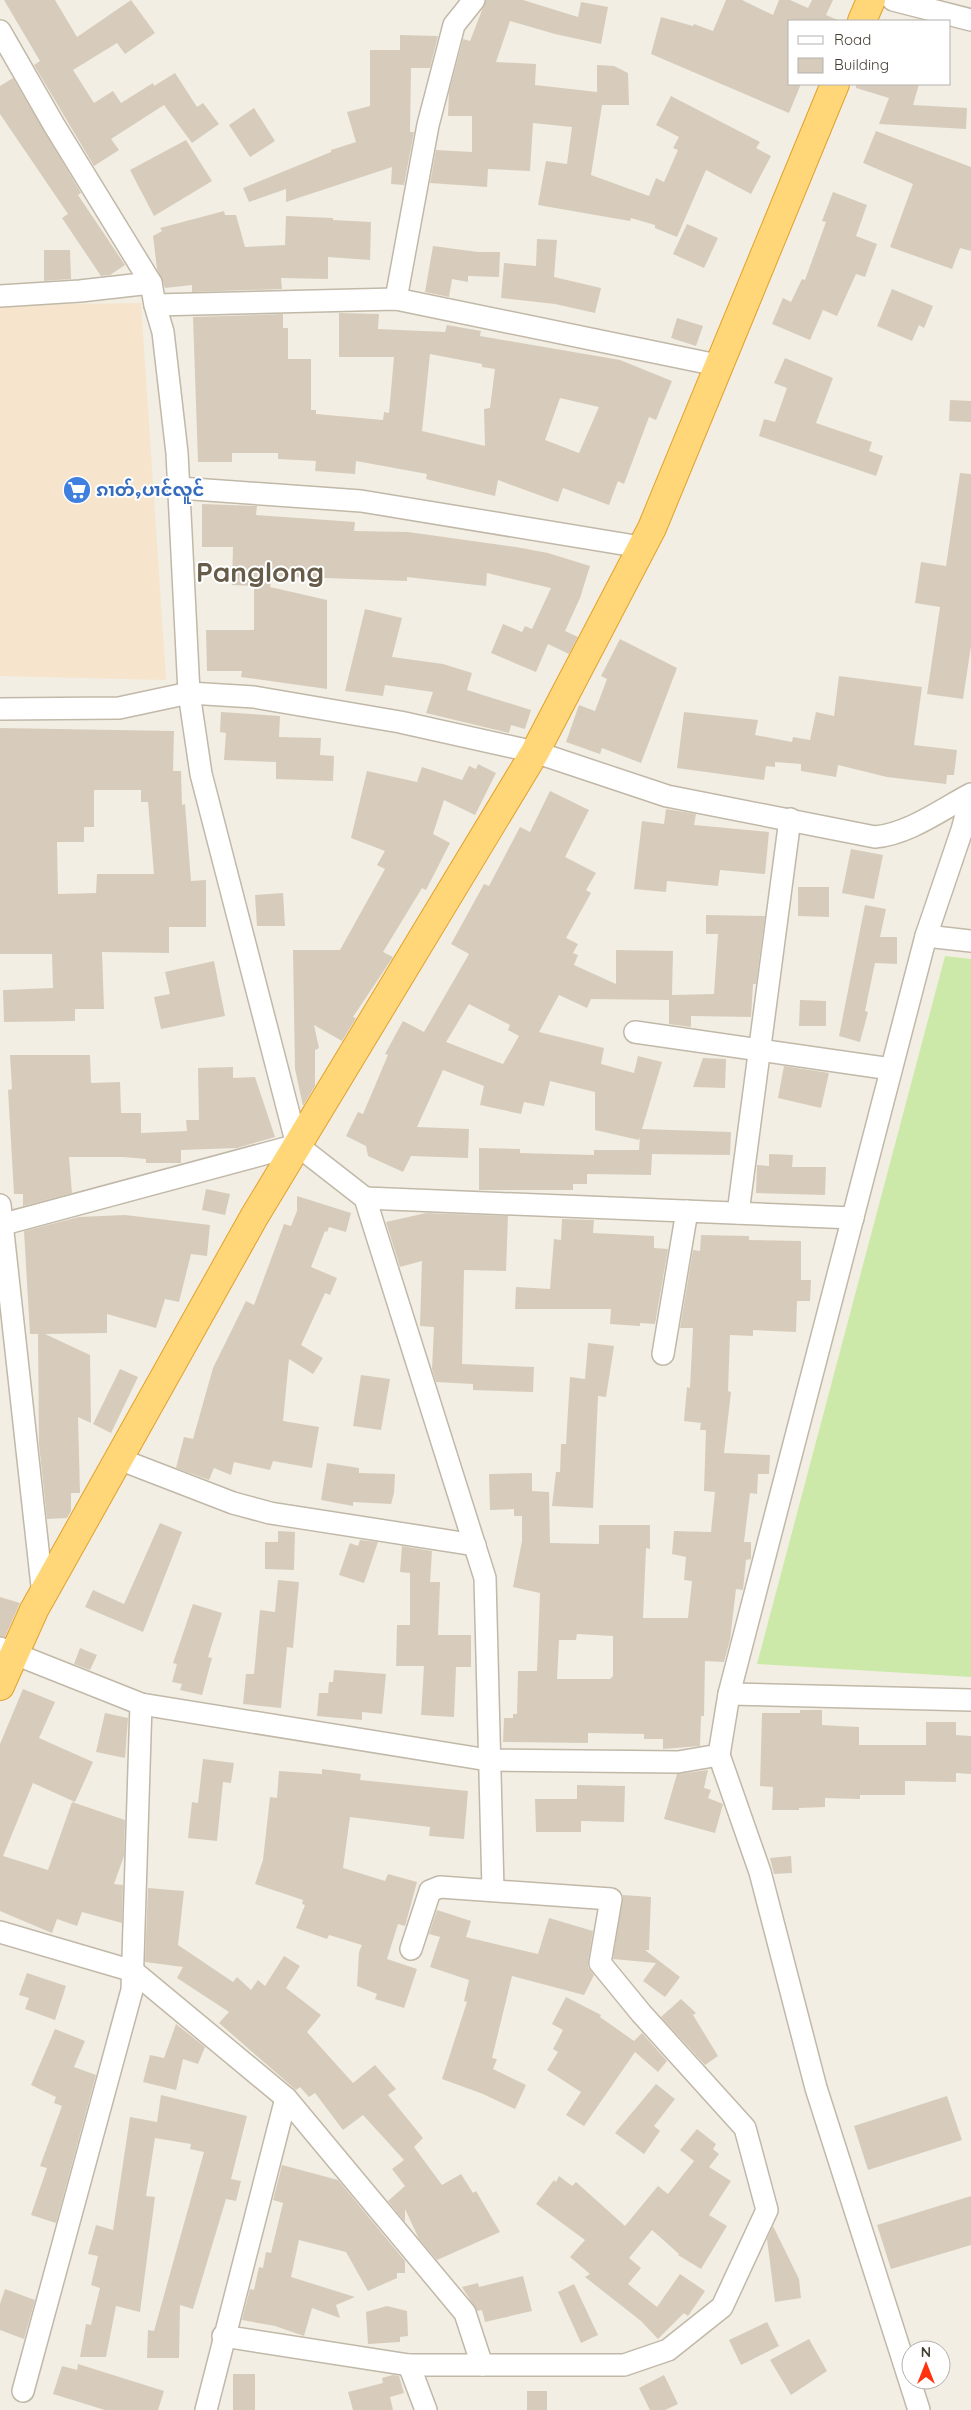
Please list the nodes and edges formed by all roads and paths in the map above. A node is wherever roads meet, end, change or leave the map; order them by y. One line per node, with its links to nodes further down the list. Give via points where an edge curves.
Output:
1 (474, 0): 10 (street, via 454,25 428,124)
2 (871, 0): 4 (highway)
3 (893, 0): 5 (street)
4 (862, 20)
5 (971, 20)
6 (0, 30): 8 (street)
7 (836, 85): 12 (highway)
8 (151, 283): 9 (street); 11 (street)
9 (0, 296)
10 (396, 298): 11 (street); 12 (street)
11 (155, 305): 13 (street, via 164,332)
12 (718, 365): 14 (highway, via 652,528)
13 (179, 488): 14 (street, via 360,501); 15 (street)
14 (641, 547): 17 (highway)
15 (189, 693): 16 (street, via 119,708); 17 (street, via 254,697 400,722); 25 (street, via 201,774)
16 (0, 709)
17 (534, 752): 19 (street, via 666,796); 25 (highway)
18 (971, 795): 19 (street, via 888,836 875,837); 20 (street)
19 (790, 819): 23 (street)
20 (926, 936): 21 (street); 24 (street)
21 (971, 941)
22 (635, 1032): 23 (street)
23 (761, 1050): 24 (street); 28 (street)
24 (892, 1069): 30 (street)
25 (297, 1145): 26 (street); 29 (street); 32 (highway)
26 (366, 1198): 27 (street); 33 (street)
27 (687, 1211): 28 (street); 31 (street)
28 (738, 1213): 30 (street)
29 (1, 1218): 34 (street)
30 (853, 1218): 37 (street)
31 (663, 1354)
32 (119, 1459): 33 (street, via 233,1503 270,1513); 34 (highway)
33 (475, 1544): 41 (street, via 485,1578)
34 (43, 1595): 35 (highway)
35 (7, 1651): 36 (highway); 39 (street)
36 (0, 1686)
37 (729, 1694): 38 (street); 40 (street)
38 (971, 1700)
39 (140, 1704): 41 (street); 45 (street)
40 (718, 1755): 41 (street, via 678,1762); 53 (street, via 760,1872 816,2088)
41 (488, 1760): 42 (street)
42 (493, 1890): 44 (street, via 440,1887 430,1891); 49 (street, via 611,1899 600,1963 745,2128 767,2210 722,2307 668,2350 624,2365)
43 (0, 1932): 45 (street)
44 (411, 1949)
45 (133, 1971): 46 (street); 50 (street, via 132,1990)
46 (286, 2098): 47 (street); 49 (street, via 464,2313)
47 (223, 2336): 48 (street); 51 (street)
48 (409, 2365): 49 (street); 52 (street)
49 (482, 2365)
50 (23, 2391)
51 (206, 2410)
52 (426, 2410)
53 (919, 2410)

